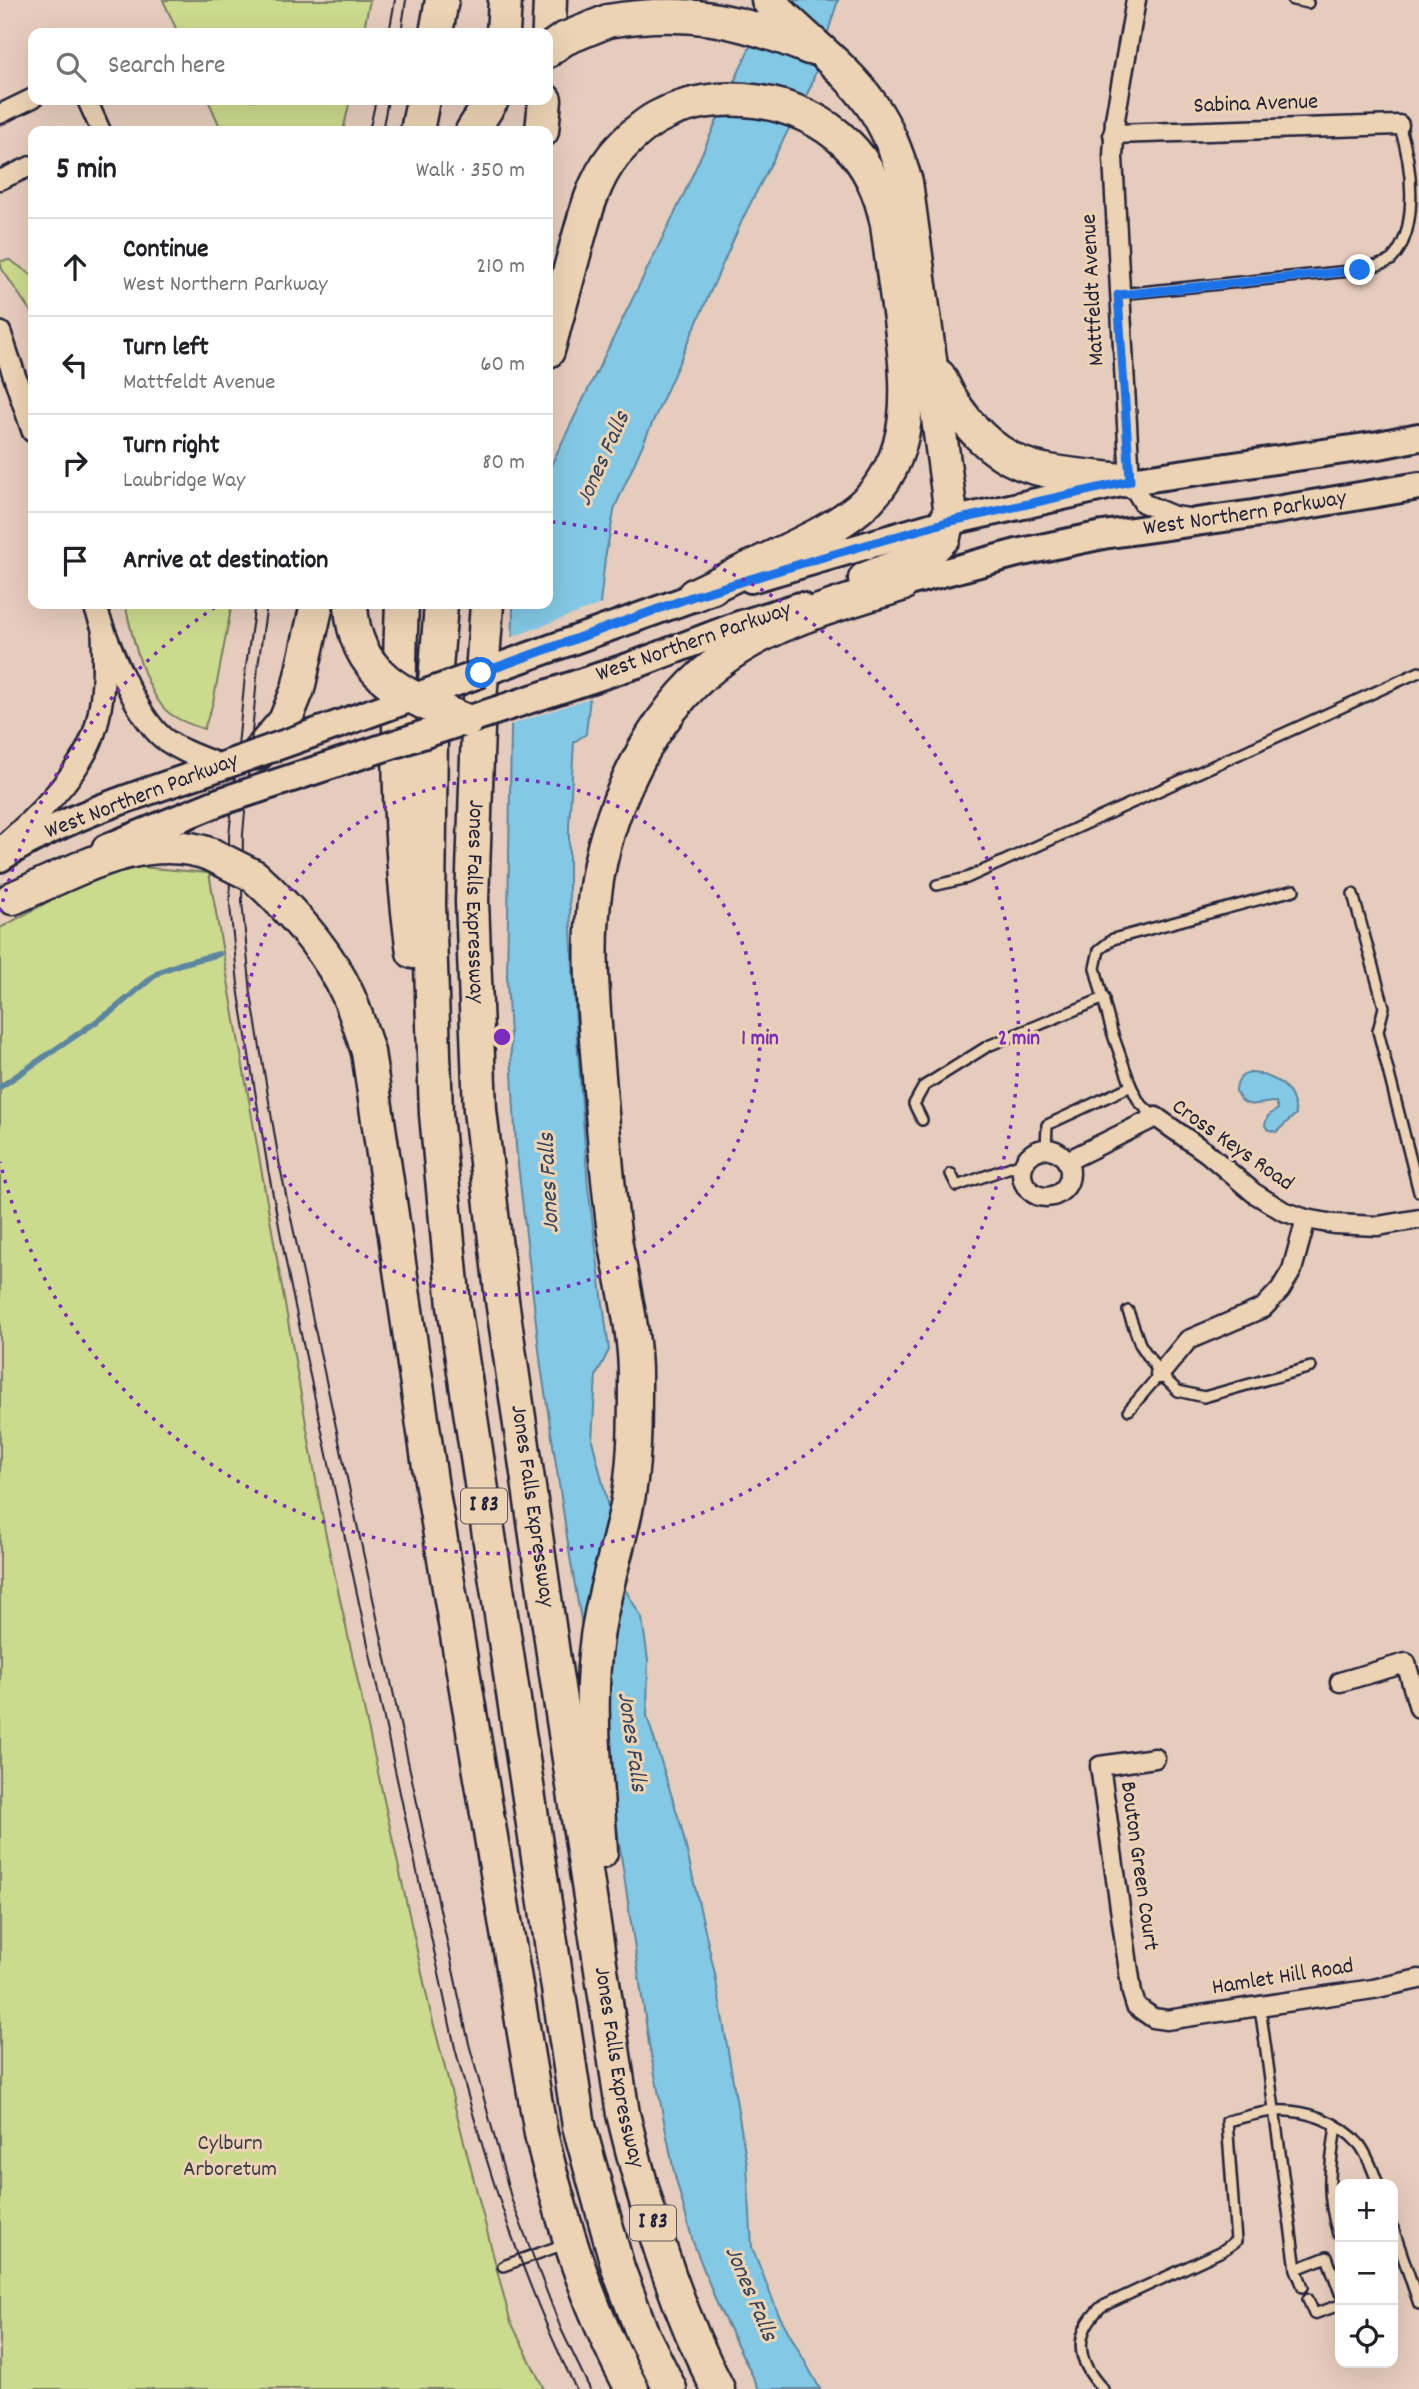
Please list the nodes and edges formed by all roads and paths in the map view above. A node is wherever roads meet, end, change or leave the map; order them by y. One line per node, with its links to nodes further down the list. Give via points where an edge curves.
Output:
1 (442, 0): 8 (highway)
2 (505, 0): 9 (highway)
3 (550, 0): 10 (highway)
4 (768, 0): 12 (highway)
5 (1136, 0): 26 (street, Mattfeldt Avenue)
6 (1293, 0): 7 (lane)
7 (1308, 3)
8 (437, 28)
9 (503, 28)
10 (549, 28)
11 (553, 47): 12 (highway, bridge, via 608,21 674,14 778,36 809,48)
12 (839, 68): 32 (highway, via 869,102 896,149 906,182)
13 (28, 100): 19 (street)
14 (89, 105): 21 (street)
15 (422, 105): 22 (highway)
16 (489, 105): 23 (highway)
17 (499, 105): 24 (highway)
18 (545, 105): 25 (highway)
19 (0, 114)
20 (1399, 125): 26 (street, Sabina Avenue); 29 (lane, via 1416,184 1418,215 1404,250 1389,261 1360,270)
21 (99, 126)
22 (418, 126)
23 (475, 126)
24 (496, 126)
25 (542, 126)
26 (1113, 134): 29 (street, Mattfeldt Avenue)
27 (28, 166): 28 (street)
28 (0, 180)
29 (1118, 295): 35 (street, Mattfeldt Avenue)
30 (553, 332): 40 (highway, via 598,180 634,133 659,117 689,106 737,99 761,101 808,117 829,130 847,144 872,178 882,201 906,365 906,416 890,472 855,512)
31 (0, 333): 33 (street)
32 (930, 357): 35 (highway, via 964,419 1013,460 1042,470); 38 (highway, via 949,496)
33 (28, 416)
34 (1419, 437): 35 (main road, West Northern Parkway)
35 (1130, 481): 37 (street, via 1143,503 1155,510); 38 (main road, West Northern Parkway)
36 (1419, 486): 37 (main road, West Northern Parkway)
37 (1212, 520): 39 (main road, West Northern Parkway, via 1103,535)
38 (947, 522): 40 (main road, West Northern Parkway); 47 (highway, via 944,537 926,555)
39 (901, 585): 47 (main road, West Northern Parkway); 82 (highway, via 764,635 718,663 678,699 650,735 602,856 595,894 592,987 607,1170 635,1376 632,1473 597,1633 592,1716)
40 (694, 596): 50 (main road, West Northern Parkway, bridge)
41 (96, 609): 48 (street)
42 (316, 609): 52 (highway, via 298,690 285,721)
43 (352, 609): 50 (highway, bridge, via 355,635 365,654 381,677)
44 (402, 609): 62 (highway, via 402,852)
45 (441, 609): 62 (highway, Jones Falls Expressway / I 83, via 431,733 429,905)
46 (487, 609): 82 (highway, Jones Falls Expressway / I 83, via 472,901 480,1110 506,1328)
47 (786, 610): 51 (main road, West Northern Parkway, bridge)
48 (103, 630): 53 (street, via 149,723 180,749); 54 (street, via 101,702 88,749 51,798)
49 (1419, 672): 56 (lane, via 967,878)
50 (411, 698): 51 (highway, bridge); 52 (main road, West Northern Parkway, bridge)
51 (467, 721): 59 (main road, West Northern Parkway, bridge, via 219,802 94,853)
52 (258, 753): 53 (main road, West Northern Parkway, bridge)
53 (222, 766): 55 (main road, West Northern Parkway, via 40,834)
54 (0, 849)
55 (0, 858)
56 (937, 885)
57 (1294, 890): 60 (lane, via 1113,940 1099,950 1095,968)
58 (1353, 894): 69 (lane, via 1384,1007 1378,1031)
59 (7, 902): 87 (highway, bridge, via 121,854 183,848 208,853 254,876 269,890 301,924 349,996 368,1052 432,1487 528,2068)
60 (1104, 998): 61 (lane); 64 (lane, via 988,1046 924,1086 914,1104)
61 (1131, 1086): 63 (lane, via 1139,1102); 65 (lane, via 1047,1125)
62 (436, 1114): 97 (highway, Jones Falls Expressway / I 83, via 454,1306 579,2126 618,2268)
63 (1156, 1117): 67 (street, Cross Keys Road); 70 (street, Cross Keys Road, via 1254,1194)
64 (922, 1120)
65 (1046, 1149): 66 (street); 67 (street)
66 (1025, 1161): 67 (street, via 1025,1186 1046,1198 1067,1185); 68 (lane, via 957,1186)
67 (1067, 1161)
68 (951, 1174)
69 (1419, 1192)
70 (1306, 1219): 71 (street, Cross Keys Road, via 1378,1226); 74 (street, via 1292,1269 1280,1290 1263,1308 1188,1340)
71 (1419, 1219)
72 (1128, 1311): 74 (lane, via 1140,1345)
73 (1311, 1367): 74 (lane, via 1204,1397 1178,1391)
74 (1160, 1374): 75 (lane)
75 (1129, 1410)
76 (1340, 1682): 77 (street, via 1406,1663)
77 (1419, 1708)
78 (1155, 1758): 81 (street, Bouton Green Court, via 1100,1766 1132,1993 1136,2006)
79 (1419, 1979): 80 (street, Hamlet Hill Road)
80 (1259, 2007): 81 (street, Hamlet Hill Road); 83 (lane)
81 (1153, 2018)
82 (612, 2049): 98 (highway, Jones Falls Expressway / I 83, via 623,2114 657,2238 685,2317)
83 (1273, 2111): 84 (lane, via 1302,2112); 90 (lane); 99 (lane, via 1227,2121 1236,2241 1101,2306 1088,2319 1082,2332 1083,2361)
84 (1336, 2126): 85 (lane, via 1360,2145); 86 (lane, via 1328,2185)
85 (1376, 2179)
86 (1335, 2224)
87 (570, 2242): 89 (lane); 96 (highway, via 609,2347)
88 (1398, 2251): 94 (lane)
89 (503, 2266)
90 (1296, 2269): 91 (lane, via 1327,2257); 92 (lane)
91 (1335, 2279)
92 (1303, 2287)
93 (1308, 2299): 95 (lane, via 1314,2314)
94 (1419, 2304)
95 (1335, 2307)
96 (632, 2389)
97 (670, 2389)
98 (718, 2389)
99 (1103, 2389)

